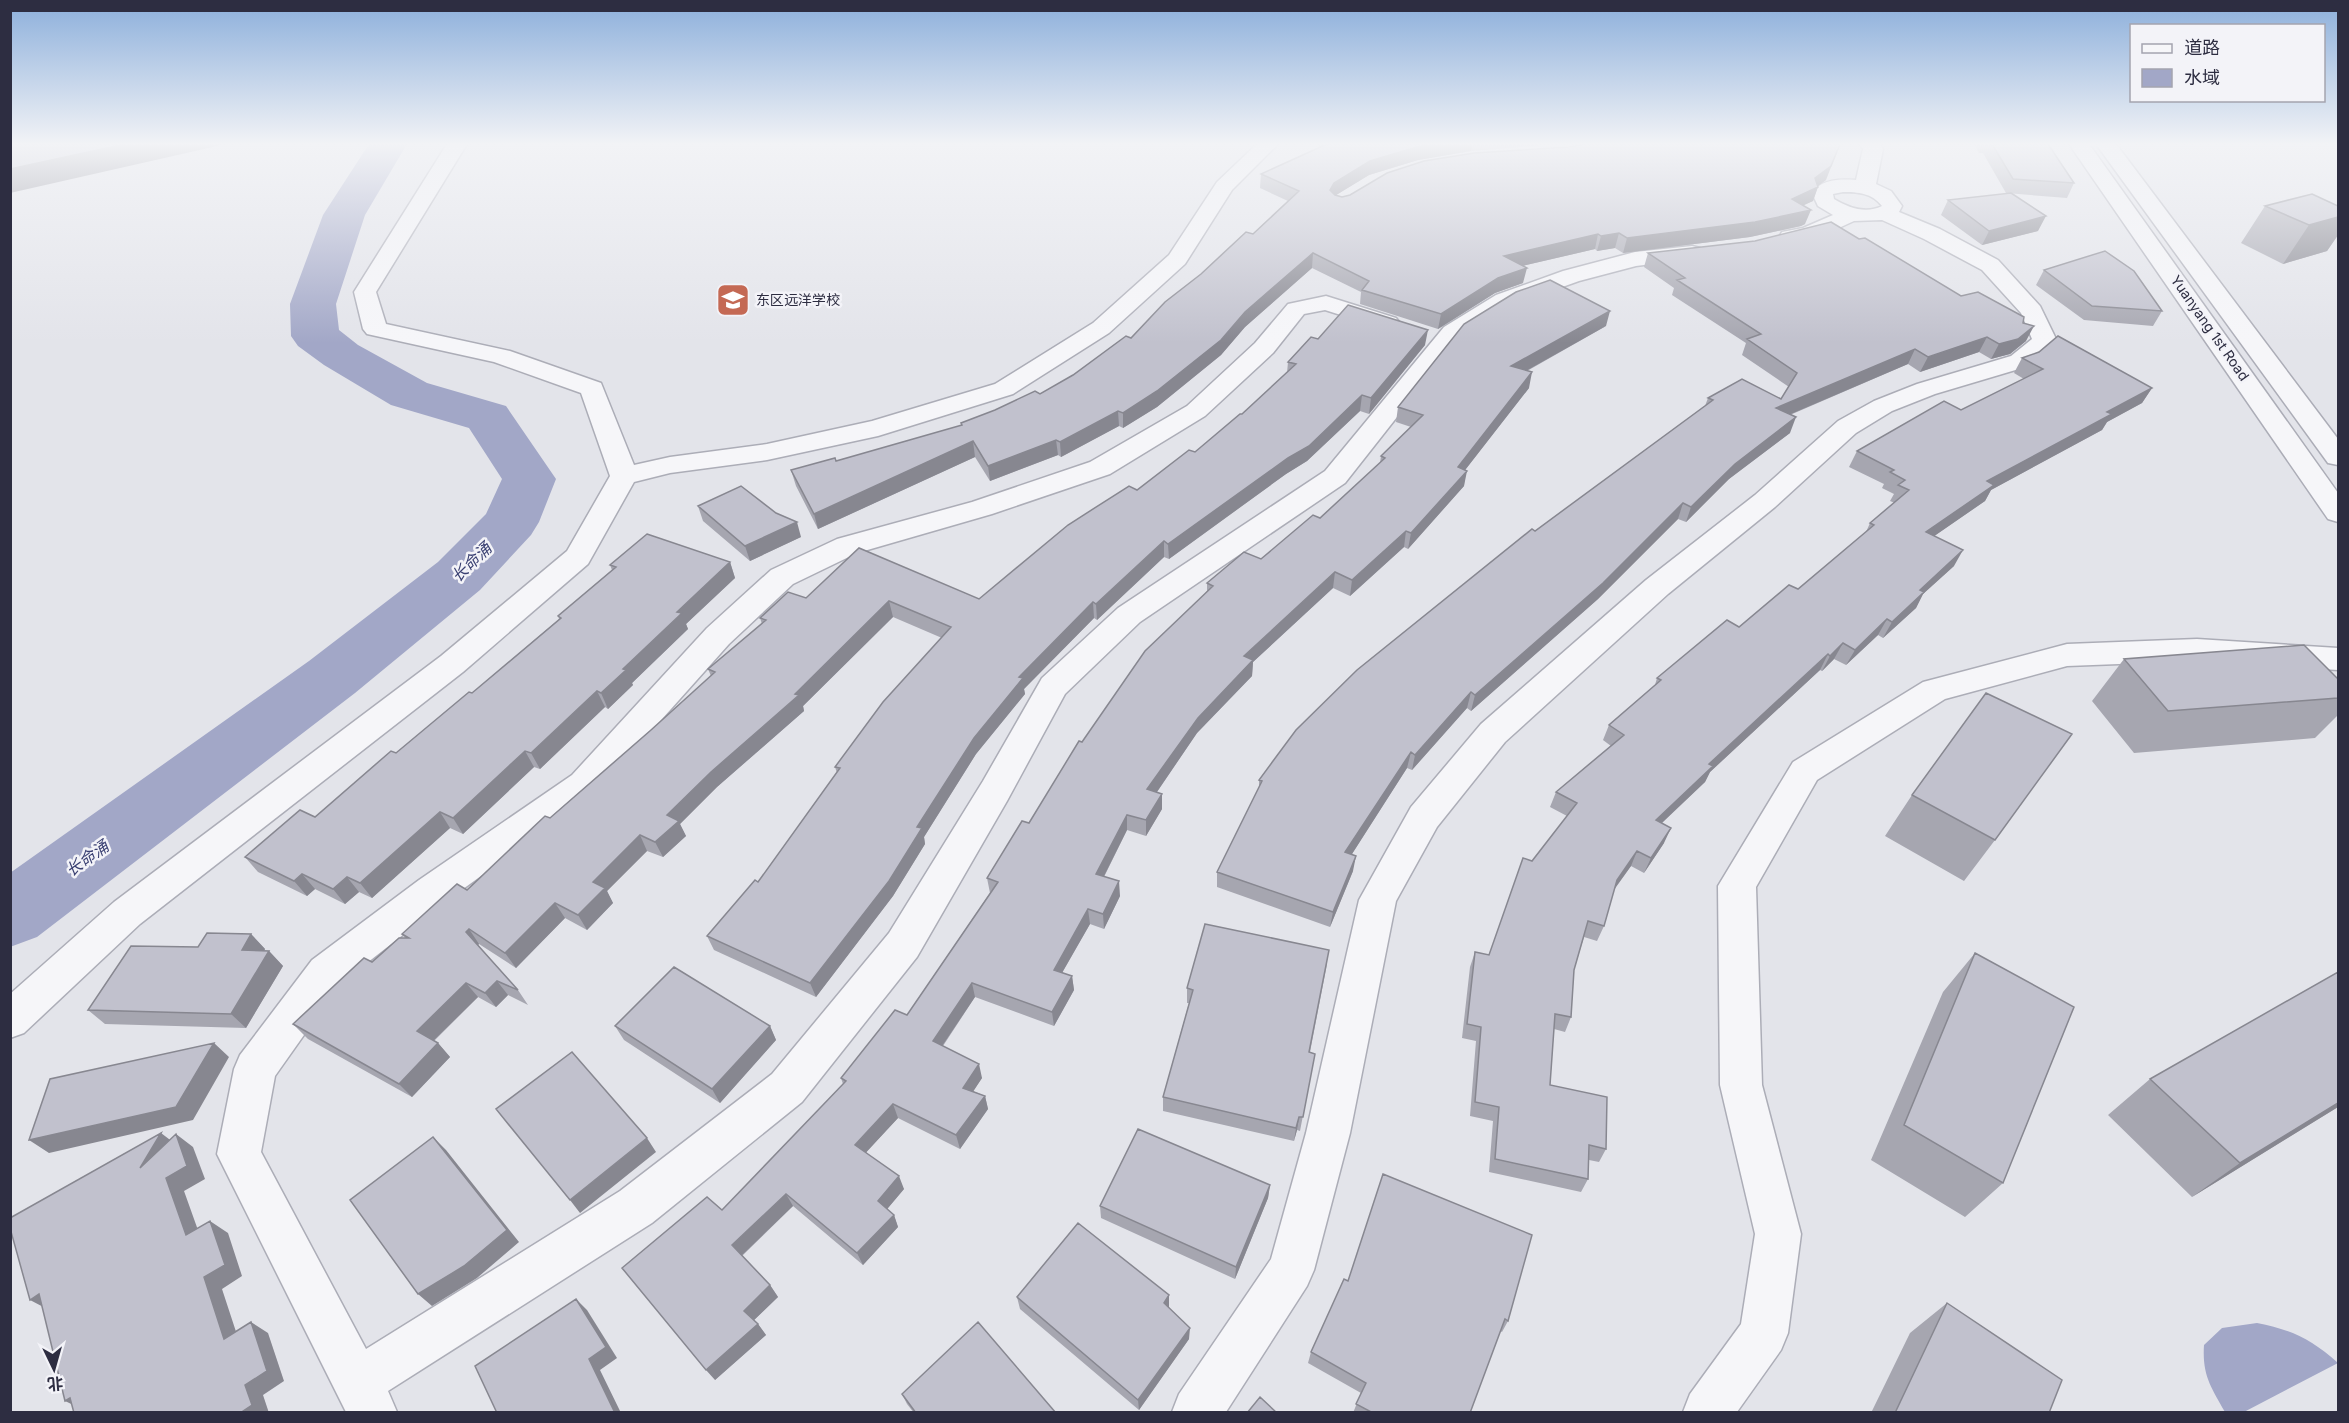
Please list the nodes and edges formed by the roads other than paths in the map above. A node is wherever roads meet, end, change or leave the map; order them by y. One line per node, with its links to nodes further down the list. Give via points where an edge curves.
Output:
1 (416, 210): 12 (street, via 365,292 375,329 501,356 592,388)
2 (1208, 210): 12 (street, via 1177,259 1101,328 1004,390 878,428)
3 (1856, 210): 7 (street, via 1809,232 1744,246 1635,259 1571,276 1504,300)
4 (1880, 210): 18 (street, via 1990,265 2032,311 2045,341 2020,361 1883,405 1847,427 1765,501 1657,587 1493,733 1424,817 1378,900 1328,1133 1291,1270)
5 (2126, 210): 8 (street, Yuanyang 1st Road)
6 (2155, 210): 9 (street, Yuanyang 1st Road)
7 (1443, 341): 16 (street, via 1335,477 1129,615 1053,686 903,945 787,1088 636,1207); 16 (street, via 1326,303 1296,309 1264,348 1196,411 1100,468 982,508 847,546 782,577 718,636 584,784 432,891 326,972 255,1069 239,1154)
8 (2266, 408): 9 (street); 13 (street, Yuanyang 1st Road)
9 (2304, 411): 10 (street); 11 (street, Yuanyang 1st Road)
10 (2338, 413)
11 (2338, 457)
12 (624, 476): 15 (street, via 578,556 452,664 127,913)
13 (2338, 513)
14 (2338, 659): 19 (street, via 2197,650 2067,655 1934,690 1805,771 1737,886 1741,1085 1778,1234 1764,1333)
15 (10, 1020)
16 (356, 1383): 17 (street)
17 (372, 1413)
18 (1197, 1413)
19 (1708, 1413)

